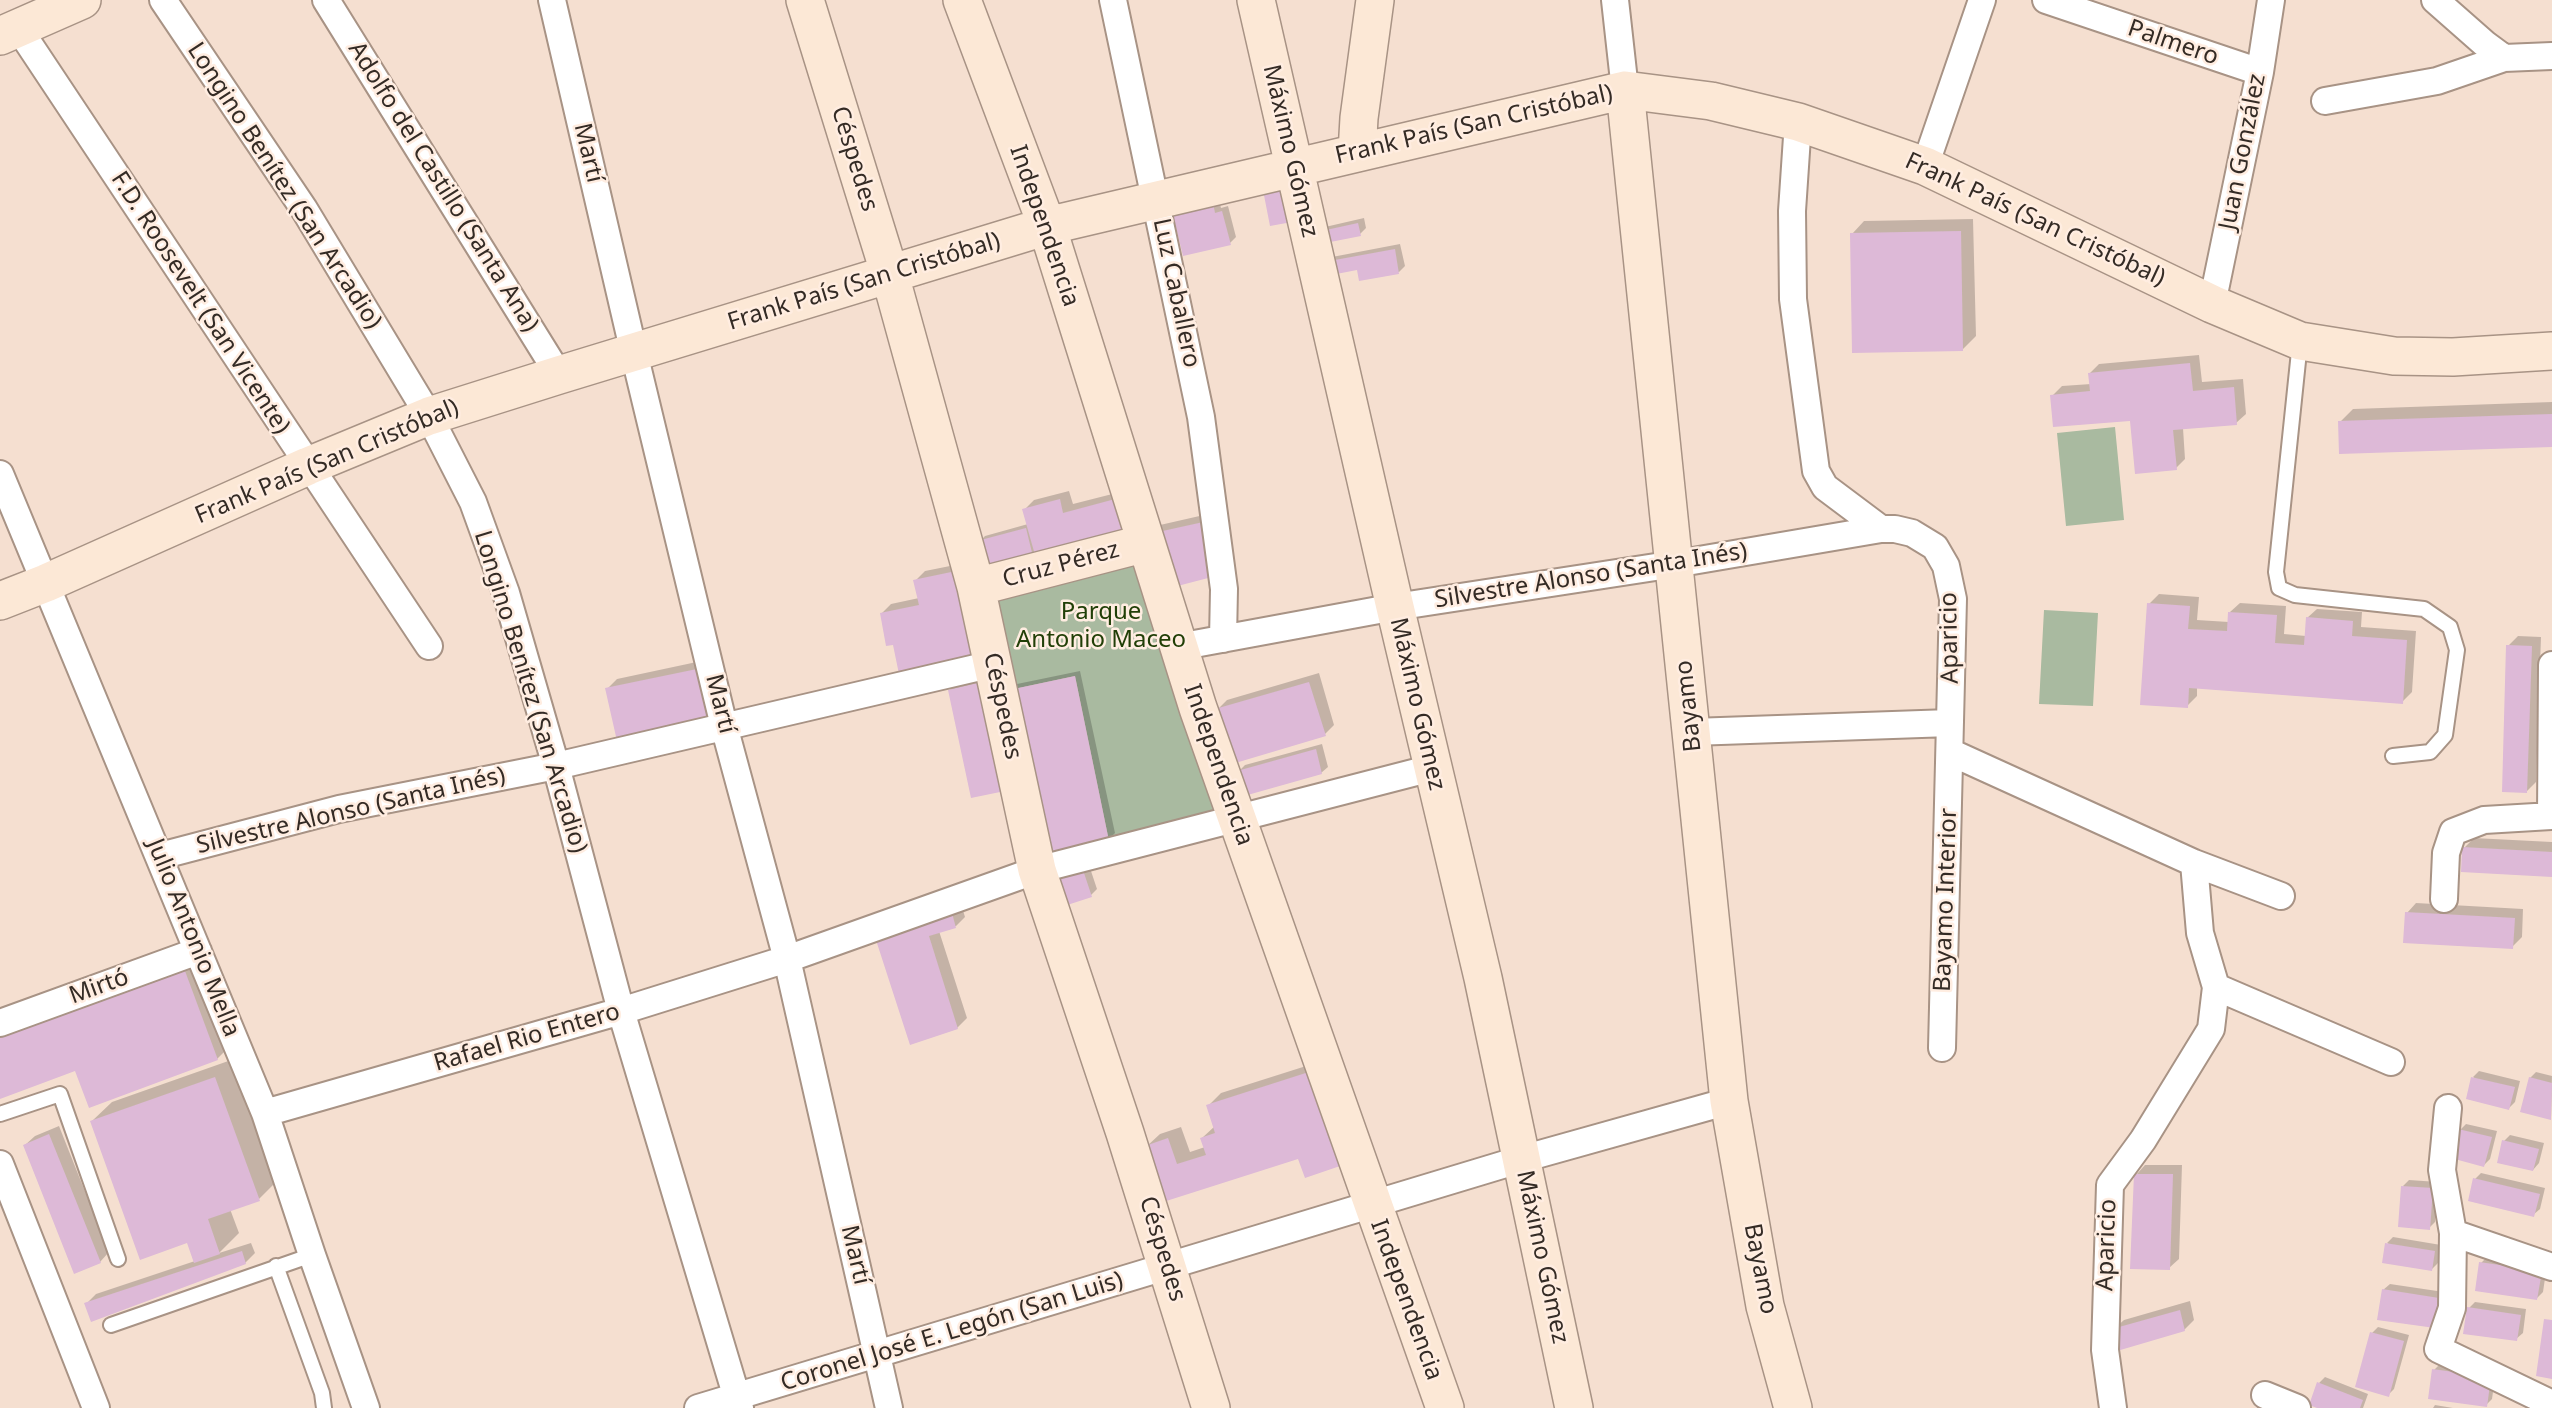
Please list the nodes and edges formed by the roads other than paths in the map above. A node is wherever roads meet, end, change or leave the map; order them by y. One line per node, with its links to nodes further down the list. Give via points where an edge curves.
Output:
1 (82, 0): 15 (street)
2 (163, 0): 33 (street, Longino Benítez (San Arcadio), via 304,209)
3 (326, 0): 32 (street, Adolfo del Castillo (Santa Ana))
4 (552, 0): 31 (street, Martí)
5 (804, 0): 27 (street, Céspedes)
6 (962, 0): 26 (street, Independencia)
7 (1113, 0): 25 (street, Luz Caballero)
8 (1256, 0): 24 (street, Máximo Gómez)
9 (1375, 0): 22 (street)
10 (1615, 0): 19 (street, Bayamo)
11 (1982, 0): 23 (street)
12 (2046, 0): 18 (street, Palmero)
13 (2271, 0): 18 (street, Juan González)
14 (2435, 0): 17 (street)
15 (9, 33): 34 (street, F.D. Roosevelt (San Vicente))
16 (2552, 56): 17 (street)
17 (2504, 58): 20 (street, via 2437,81)
18 (2260, 72): 28 (street, Juan González)
19 (1625, 90): 21 (street, Frank País (San Cristóbal)); 22 (street, Frank País (San Cristóbal)); 38 (street, Bayamo)
20 (2325, 101)
21 (1798, 121): 23 (street, Frank País (San Cristóbal)); 36 (street, Aparicio, via 1793,299 1816,471 1825,487)
22 (1357, 153): 24 (street, Frank País (San Cristóbal))
23 (1925, 166): 28 (street, Frank País (San Cristóbal))
24 (1294, 169): 25 (street, Frank País (San Cristóbal)); 43 (street, Máximo Gómez)
25 (1157, 201): 26 (street, Frank País (San Cristóbal)); 41 (street, Luz Caballero, via 1201,417)
26 (1047, 226): 27 (street, Frank País (San Cristóbal)); 37 (street, Independencia)
27 (890, 275): 31 (street, Frank País (San Cristóbal)); 40 (street, Céspedes)
28 (2212, 304): 29 (street, Frank País (San Cristóbal))
29 (2300, 341): 30 (street, Frank País (San Cristóbal), via 2394,356); 53 (lane, via 2276,572 2279,588 2295,596 2424,609 2450,627 2457,650 2445,736 2430,752)
30 (2552, 351)
31 (634, 353): 32 (street, Frank País (San Cristóbal)); 50 (street, Martí)
32 (559, 375): 33 (street, Frank País (San Cristóbal))
33 (429, 416): 34 (street, Frank País (San Cristóbal)); 54 (street, Longino Benítez (San Arcadio), via 473,502 492,554)
34 (308, 466): 39 (street, Frank País (San Cristóbal)); 46 (street, F.D. Roosevelt (San Vicente))
35 (0, 474): 39 (street, Julio Antonio Mella)
36 (1881, 529): 38 (street, Silvestre Alonso (Santa Inés)); 49 (street, Aparicio, via 1912,533 1934,547 1947,566 1953,599)
37 (1146, 542): 40 (street, Cruz Pérez); 44 (street, Independencia)
38 (1675, 564): 43 (street, Silvestre Alonso (Santa Inés)); 51 (street, Bayamo)
39 (46, 583): 42 (street, Frank País (San Cristóbal)); 58 (street, Julio Antonio Mella)
40 (976, 587): 47 (street, Céspedes)
41 (1224, 589): 44 (street, via 1213,613); 45 (street, Luz Caballero)
42 (0, 601)
43 (1395, 607): 45 (street, Silvestre Alonso (Santa Inés)); 55 (street, Máximo Gómez)
44 (1176, 639): 45 (street, Silvestre Alonso (Santa Inés)); 57 (street, Independencia)
45 (1223, 639)
46 (429, 646)
47 (993, 664): 50 (street, Silvestre Alonso (Santa Inés)); 60 (street, Céspedes)
48 (2552, 665): 56 (street)
49 (1950, 723): 51 (street); 52 (street, Aparicio)
50 (724, 726): 54 (street, Silvestre Alonso (Santa Inés)); 64 (street, Martí)
51 (1692, 732): 70 (street, Bayamo)
52 (1950, 752): 59 (street); 68 (street, Bayamo Interior)
53 (2393, 756)
54 (556, 766): 58 (street, Silvestre Alonso (Santa Inés), via 339,809); 66 (street, Longino Benítez (San Arcadio))
55 (1432, 768): 57 (street, Rafael Rio Entero); 74 (street, Máximo Gómez)
56 (2552, 816): 62 (street, via 2484,820 2453,832 2445,853)
57 (1235, 817): 60 (street, Rafael Rio Entero); 76 (street, Independencia)
58 (159, 856): 63 (street, Julio Antonio Mella)
59 (2194, 863): 61 (street); 65 (street, Aparicio, via 2200,933)
60 (1037, 870): 64 (street, Rafael Rio Entero); 81 (street, Céspedes)
61 (2281, 896)
62 (2444, 899)
63 (198, 951): 67 (street, Mirtó); 72 (street, Julio Antonio Mella)
64 (787, 958): 66 (street, Rafael Rio Entero); 84 (street, Martí)
65 (2216, 986): 69 (street); 97 (street, Aparicio, via 2211,1028 2110,1185 2105,1350)
66 (621, 1011): 72 (street, Rafael Rio Entero); 86 (street, Longino Benítez (San Arcadio))
67 (0, 1023)
68 (1942, 1048)
69 (2391, 1062)
70 (1729, 1101): 74 (street, Coronel José E. Legón (San Luis)); 96 (street, Bayamo, via 1765,1306)
71 (2448, 1108): 77 (street, via 2442,1170)
72 (265, 1113): 78 (street, Julio Antonio Mella)
73 (0, 1114): 79 (lane, via 60,1094)
74 (1522, 1160): 76 (street, Coronel José E. Legón (San Luis)); 95 (street, Máximo Gómez)
75 (0, 1164): 88 (street)
76 (1372, 1205): 81 (street, Coronel José E. Legón (San Luis)); 94 (street, Independencia)
77 (2453, 1233): 82 (street); 87 (street, via 2452,1308 2438,1349)
78 (312, 1255): 80 (lane); 90 (street, Julio Antonio Mella)
79 (118, 1259)
80 (276, 1266): 83 (lane); 89 (lane)
81 (1167, 1267): 84 (street, Coronel José E. Legón (San Luis)); 93 (street, Céspedes)
82 (2552, 1267)
83 (111, 1325)
84 (877, 1354): 86 (street, Coronel José E. Legón (San Luis)); 92 (street, Martí)
85 (2264, 1395): 98 (street)
86 (739, 1402): 91 (street, Coronel José E. Legón (San Luis))
87 (2552, 1405)
88 (96, 1408)
89 (324, 1408)
90 (366, 1408)
91 (698, 1408)
92 (889, 1408)
93 (1211, 1408)
94 (1444, 1408)
95 (1574, 1408)
96 (1793, 1408)
97 (2113, 1408)
98 (2297, 1408)

